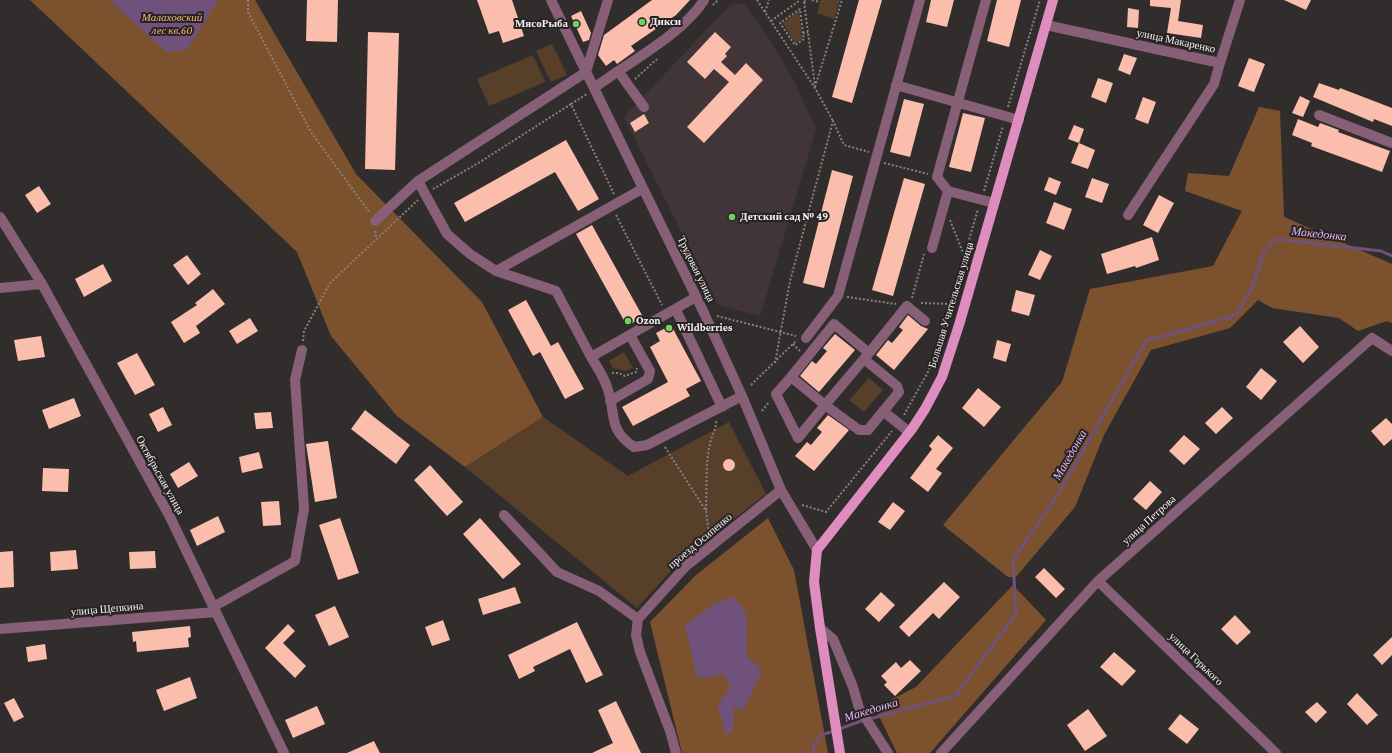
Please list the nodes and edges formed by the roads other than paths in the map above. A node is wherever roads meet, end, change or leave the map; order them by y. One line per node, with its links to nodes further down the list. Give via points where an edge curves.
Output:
1 (551, 0): 11 (street, Трудовая улица)
2 (608, 0): 11 (street)
3 (704, 0): 10 (street, via 672,33)
4 (920, 0): 12 (street)
5 (986, 0): 14 (street)
6 (1053, 0): 8 (main road, Большая Учительская улица)
7 (1240, 0): 9 (street)
8 (1046, 25): 9 (street, улица Макаренко); 17 (main road, Большая Учительская улица)
9 (1220, 63): 23 (street, улица Макаренко, via 1214,84)
10 (618, 71): 13 (street); 15 (street)
11 (586, 72): 13 (street, Трудовая улица); 19 (street)
12 (896, 86): 14 (street); 34 (street, via 838,296)
13 (594, 88): 20 (street, Трудовая улица)
14 (957, 102): 17 (street); 21 (street, via 938,177)
15 (644, 107)
16 (1319, 115): 18 (street)
17 (1019, 120): 22 (main road, Большая Учительская улица)
18 (1392, 143)
19 (418, 181): 25 (street); 27 (street, via 447,234 470,254)
20 (642, 190): 27 (street); 30 (street, Трудовая улица)
21 (948, 191): 22 (street); 26 (street)
22 (994, 203): 45 (main road, Большая Учительская улица, via 942,377 925,410)
23 (1128, 215)
24 (0, 217): 28 (street, Октябрьская улица)
25 (375, 221)
26 (932, 248)
27 (496, 271): 38 (street, via 556,291)
28 (42, 284): 29 (street); 50 (street, Октябрьская улица, via 170,517)
29 (0, 288)
30 (696, 297): 31 (street); 40 (street, Трудовая улица)
31 (672, 313): 33 (street); 43 (street)
32 (925, 321): 37 (street, via 907,306)
33 (630, 335): 38 (street); 41 (street, via 650,371 648,379)
34 (806, 338)
35 (302, 350): 50 (street, via 294,380 304,509 295,561)
36 (1392, 351): 49 (street, улица Петрова, via 1372,338)
37 (866, 356): 39 (street, via 834,324); 42 (street); 44 (street, via 898,386 899,392)
38 (591, 357): 41 (street, via 608,388)
39 (791, 376): 42 (street); 42 (street, via 776,394 798,438)
40 (742, 396): 43 (street); 46 (street, Трудовая улица)
41 (610, 401): 43 (street, via 614,424 622,439 634,447 648,445)
42 (825, 405): 44 (street, via 859,430 868,430)
43 (718, 409)
44 (883, 411): 45 (street)
45 (909, 432): 48 (main road, Большая Учительская улица)
46 (781, 490): 48 (street, Трудовая улица); 51 (street, проезд Осипенко, via 686,566)
47 (504, 515): 51 (street, via 557,572 599,591)
48 (818, 550): 52 (main road, via 814,582)
49 (1098, 581): 58 (street, улица Петрова); 59 (street, улица Горького)
50 (214, 609): 53 (street, улица Щепкина); 54 (street, Октябрьская улица)
51 (638, 619): 55 (street, via 636,635 640,652 670,730)
52 (820, 628): 56 (main road); 57 (street, via 833,639 859,708)
53 (0, 629)
54 (284, 753)
55 (676, 753)
56 (840, 753)
57 (888, 753)
58 (941, 753)
59 (1276, 753)

